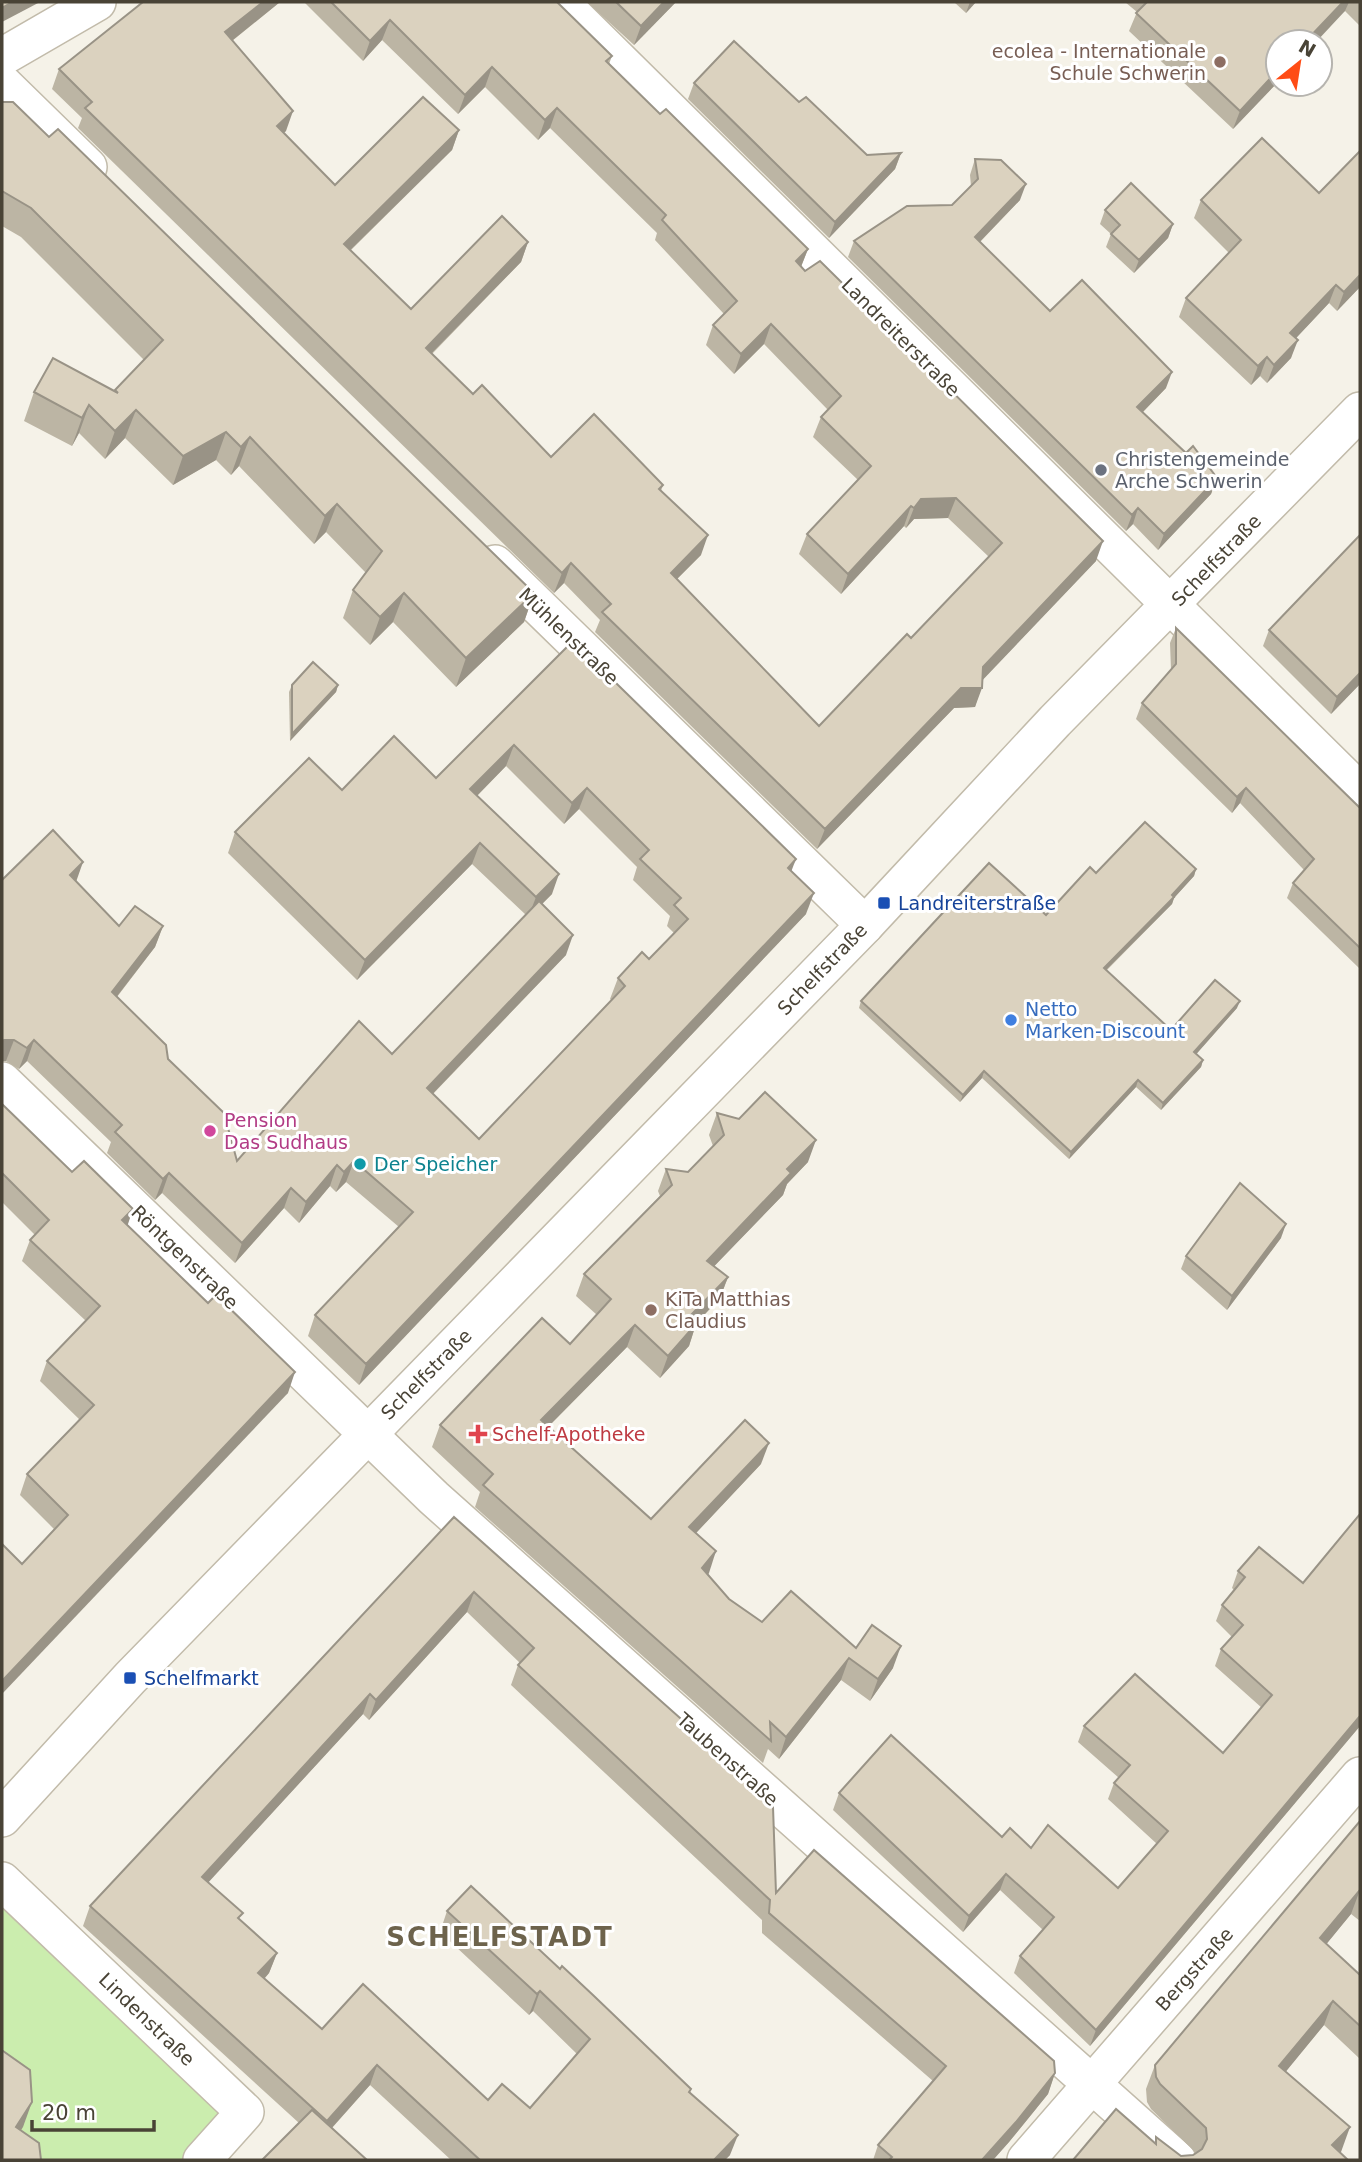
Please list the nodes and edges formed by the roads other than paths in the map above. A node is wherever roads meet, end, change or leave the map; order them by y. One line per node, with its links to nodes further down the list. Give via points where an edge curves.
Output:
1 (97, 2): 3 (street)
2 (560, 2): 8 (street, Landreiterstraße)
3 (2, 57)
4 (2, 83): 5 (street)
5 (111, 189)
6 (1360, 411): 8 (street, Schelfstraße)
7 (468, 538): 10 (street, Mühlenstraße)
8 (1172, 606): 9 (street, Landreiterstraße); 10 (street, Schelfstraße)
9 (1360, 792)
10 (865, 925): 12 (street, Schelfstraße)
11 (2, 1081): 12 (street, Röntgenstraße)
12 (368, 1432): 14 (street); 16 (street, Taubenstraße, via 434,1497)
13 (1360, 1776): 16 (street, Bergstraße)
14 (2, 1818)
15 (2, 1881): 17 (street, Lindenstraße, via 245,2112)
16 (1092, 2082): 18 (street, Bergstraße); 19 (street, Taubenstraße)
17 (202, 2160)
18 (1026, 2160)
19 (1177, 2160)

